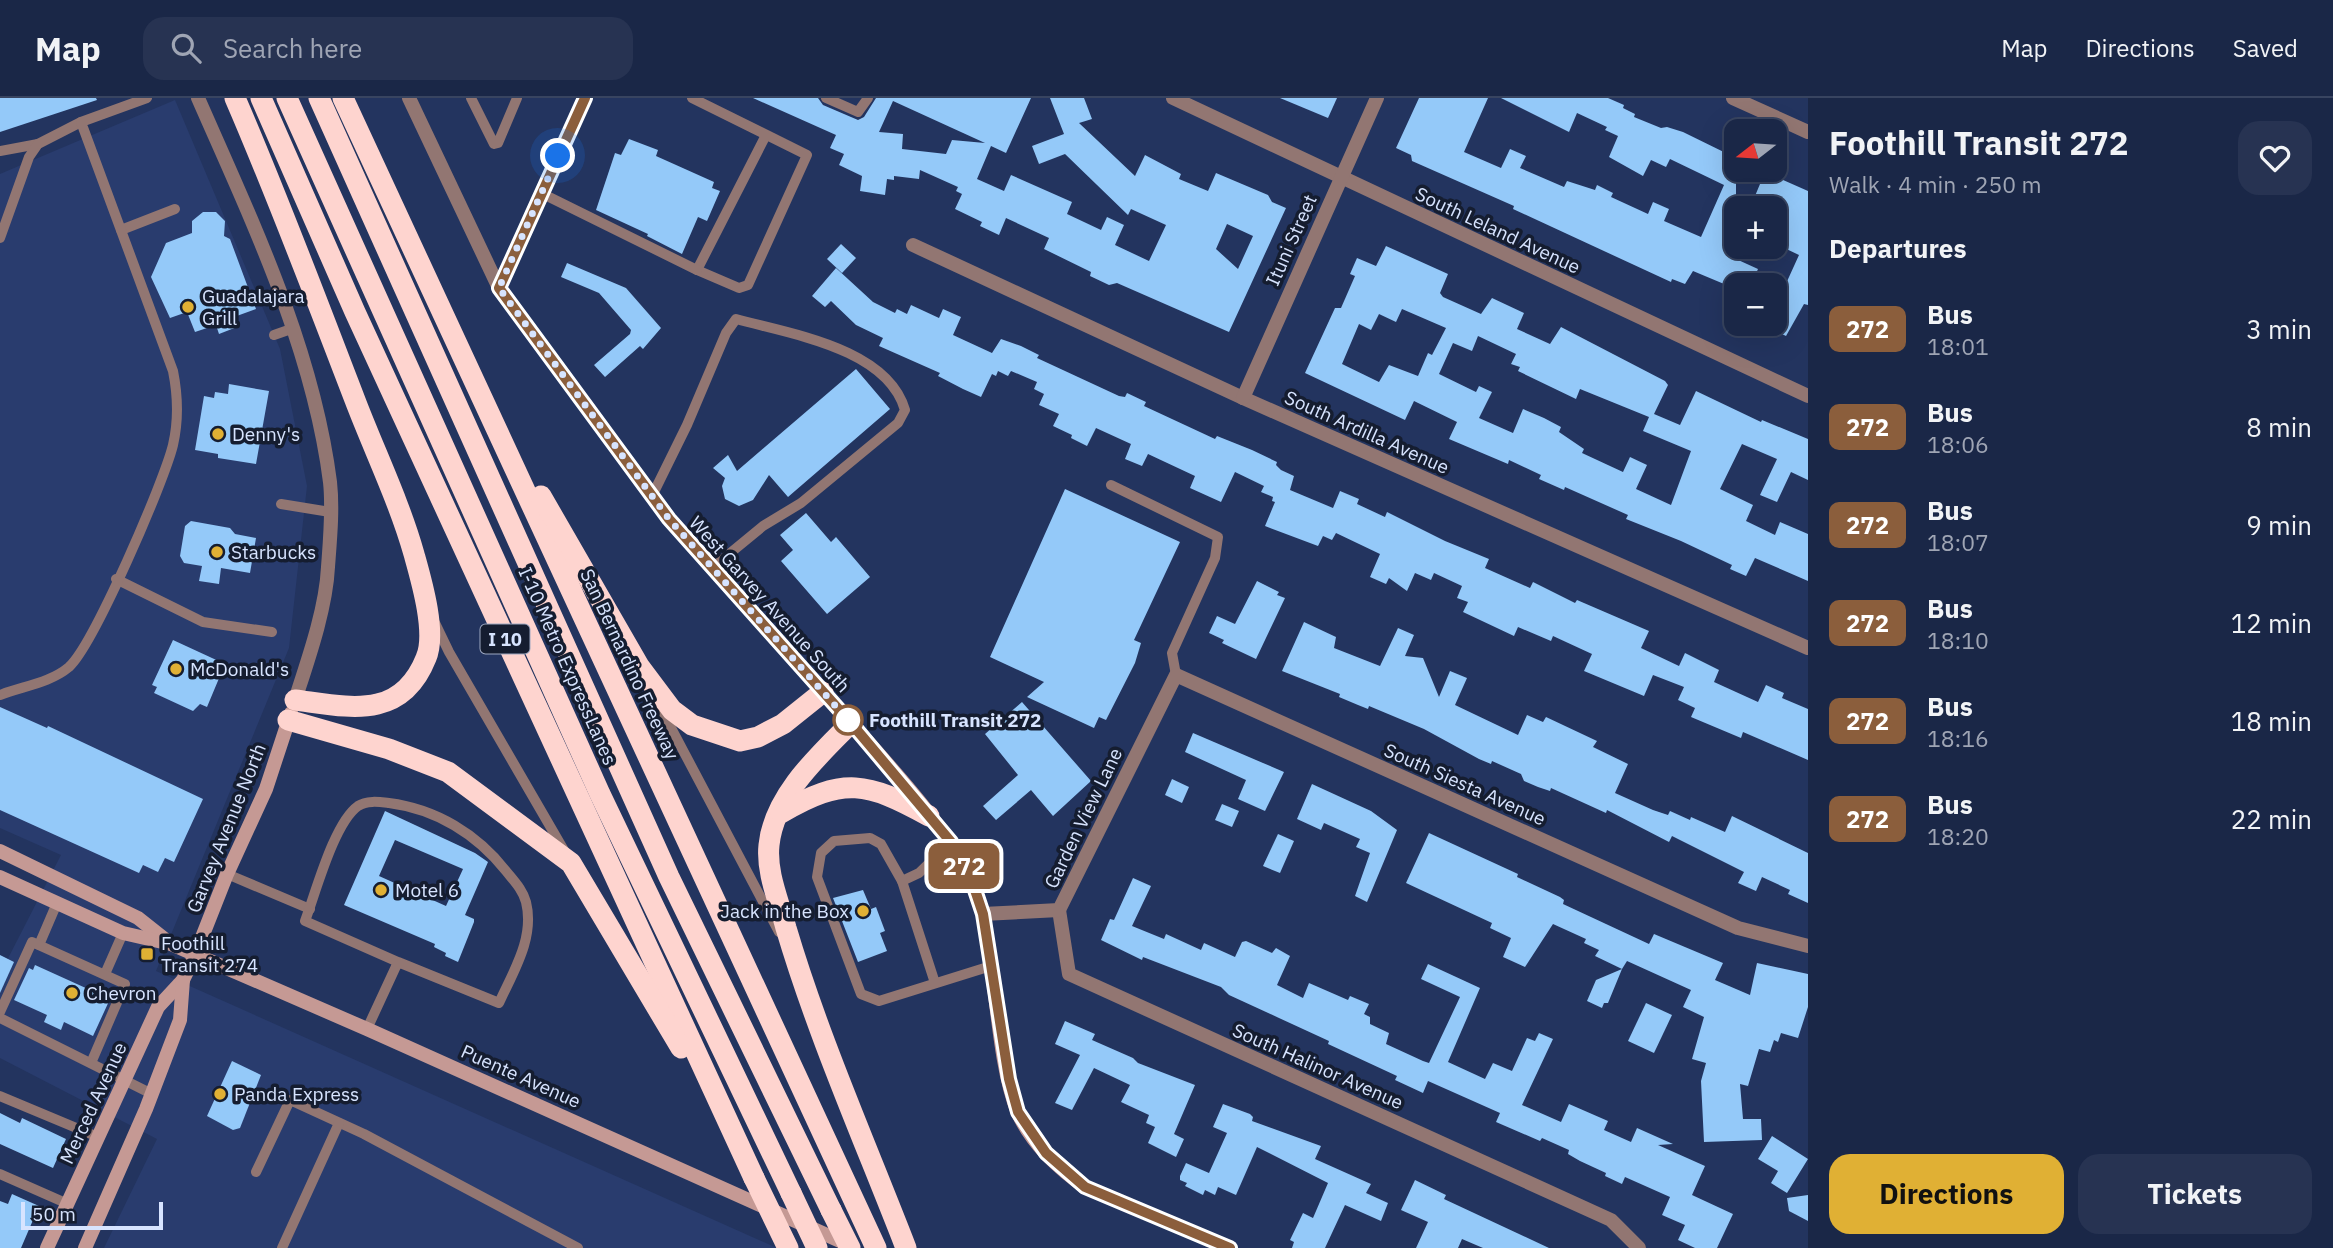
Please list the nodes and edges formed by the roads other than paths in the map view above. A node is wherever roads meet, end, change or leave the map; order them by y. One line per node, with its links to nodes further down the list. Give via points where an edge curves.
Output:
1 (147, 98): 18 (lane)
2 (198, 98): 32 (street, Garvey Avenue North)
3 (235, 98): 43 (highway, via 413,552)
4 (261, 98): 86 (highway, I 10)
5 (287, 98): 94 (highway, I-10 Metro ExpressLanes, bridge, via 595,782)
6 (319, 98): 95 (highway, I-10 Metro ExpressLanes, bridge, via 669,877)
7 (343, 98): 34 (highway, San Bernardino Freeway)
8 (409, 98): 31 (street, West Garvey Avenue South)
9 (471, 98): 10 (lane, via 494,144)
10 (517, 98)
11 (585, 98): 25 (street)
12 (692, 98): 21 (lane)
13 (826, 98): 14 (lane, via 858,112)
14 (868, 98)
15 (1173, 98): 24 (street, South Leland Avenue)
16 (1377, 98): 24 (street, Ituni Street)
17 (1733, 98): 20 (street)
18 (135, 100): 19 (lane)
19 (81, 122): 22 (lane); 27 (lane)
20 (1808, 132)
21 (766, 135): 30 (lane); 30 (lane, via 807,155 748,285 739,288)
22 (38, 144): 23 (lane); 28 (lane)
23 (0, 151)
24 (1339, 177): 35 (street, South Leland Avenue); 36 (street, Ituni Street)
25 (541, 193): 30 (lane); 31 (street)
26 (175, 209): 27 (lane)
27 (121, 230): 42 (lane, via 173,371 179,400 173,445 159,485)
28 (0, 238)
29 (913, 245): 36 (street, South Ardilla Avenue)
30 (697, 270)
31 (499, 288): 38 (street, West Garvey Avenue South)
32 (294, 328): 33 (lane); 40 (street, Garvey Avenue North, via 319,418)
33 (274, 335)
34 (456, 346): 46 (highway); 96 (highway, San Bernardino Freeway)
35 (1808, 396)
36 (1243, 398): 45 (street, South Ardilla Avenue)
37 (1111, 485): 47 (lane, via 1218,537 1215,558 1172,653)
38 (652, 496): 41 (street, West Garvey Avenue South); 41 (lane, via 736,319 842,349 870,365 891,385 905,410 898,424)
39 (281, 504): 40 (lane)
40 (330, 512): 50 (street, Garvey Avenue North, via 328,570)
41 (712, 568): 48 (street, West Garvey Avenue South)
42 (116, 579): 44 (lane, via 203,622); 49 (lane, via 88,641 71,665 56,676)
43 (423, 598): 50 (highway, via 429,625 428,655 415,680 398,697 377,706); 56 (lane, via 449,652)
44 (272, 632)
45 (1808, 648)
46 (639, 666): 48 (highway, via 672,710 692,725 740,741 783,724); 71 (lane)
47 (1176, 675): 62 (street, Garden View Lane); 67 (street, South Siesta Avenue, via 1738,928)
48 (824, 692): 51 (main road, West Garvey Avenue South)
49 (0, 695)
50 (292, 710): 56 (highway, via 448,772); 57 (main road, Garvey Avenue North, via 266,789)
51 (851, 723): 52 (highway, via 808,766); 53 (main road, West Garvey Avenue South)
52 (776, 816): 53 (highway, via 814,794 850,786 889,794); 71 (highway, via 769,868)
53 (929, 816): 54 (main road, West Garvey Avenue South)
54 (951, 842): 59 (lane, via 919,873); 63 (main road, West Garvey Avenue South)
55 (0, 851): 65 (main road, Puente Avenue, via 138,918)
56 (571, 863): 86 (highway)
57 (227, 874): 61 (lane); 68 (main road, Garvey Avenue North)
58 (0, 877): 60 (main road, Puente Avenue)
59 (902, 881): 74 (lane); 74 (lane, via 881,844 870,838 834,841 821,852 817,877 862,994 879,1001)
60 (57, 903): 64 (main road, Puente Avenue); 66 (lane)
61 (310, 909): 69 (lane, via 305,921); 69 (lane, via 346,817 361,804 407,806 444,818 492,853 520,889 527,904 526,945 499,1003)
62 (1059, 910): 63 (street, Garden View Lane); 98 (street, South Halinor Avenue, via 1069,974 1611,1220)
63 (983, 914): 70 (main road, West Garvey Avenue South)
64 (123, 933): 65 (main road, Puente Avenue); 72 (lane)
65 (171, 944): 68 (main road, Puente Avenue)
66 (39, 945): 72 (lane); 75 (lane, via 33,942)
67 (1808, 946)
68 (195, 955): 73 (main road, Merced Avenue); 77 (main road, Puente Avenue)
69 (398, 962): 77 (lane)
70 (991, 966): 74 (lane); 97 (main road, West Garvey Avenue South, via 1018,1112 1046,1153 1085,1187)
71 (798, 968): 88 (highway)
72 (105, 974): 78 (lane, via 125,984)
73 (183, 980): 79 (main road, Merced Avenue, via 158,1007); 80 (main road, Merced Avenue, via 180,1020)
74 (935, 983)
75 (0, 1012)
76 (0, 1018): 78 (lane)
77 (367, 1029): 95 (main road, Puente Avenue)
78 (91, 1063): 79 (lane)
79 (124, 1080): 80 (lane); 83 (main road, Merced Avenue)
80 (152, 1094): 90 (main road, Merced Avenue)
81 (0, 1096): 83 (lane)
82 (339, 1123): 84 (lane, via 290,1100); 91 (lane); 92 (lane)
83 (98, 1138): 87 (main road, Merced Avenue)
84 (257, 1172)
85 (0, 1174): 87 (lane)
86 (754, 1178): 93 (highway, I 10, bridge)
87 (68, 1203): 89 (main road, Merced Avenue)
88 (904, 1243)
89 (47, 1248)
90 (85, 1248)
91 (282, 1248)
92 (578, 1248)
93 (788, 1248)
94 (817, 1248)
95 (852, 1248)
96 (876, 1248)
97 (1230, 1248)
98 (1639, 1248)

